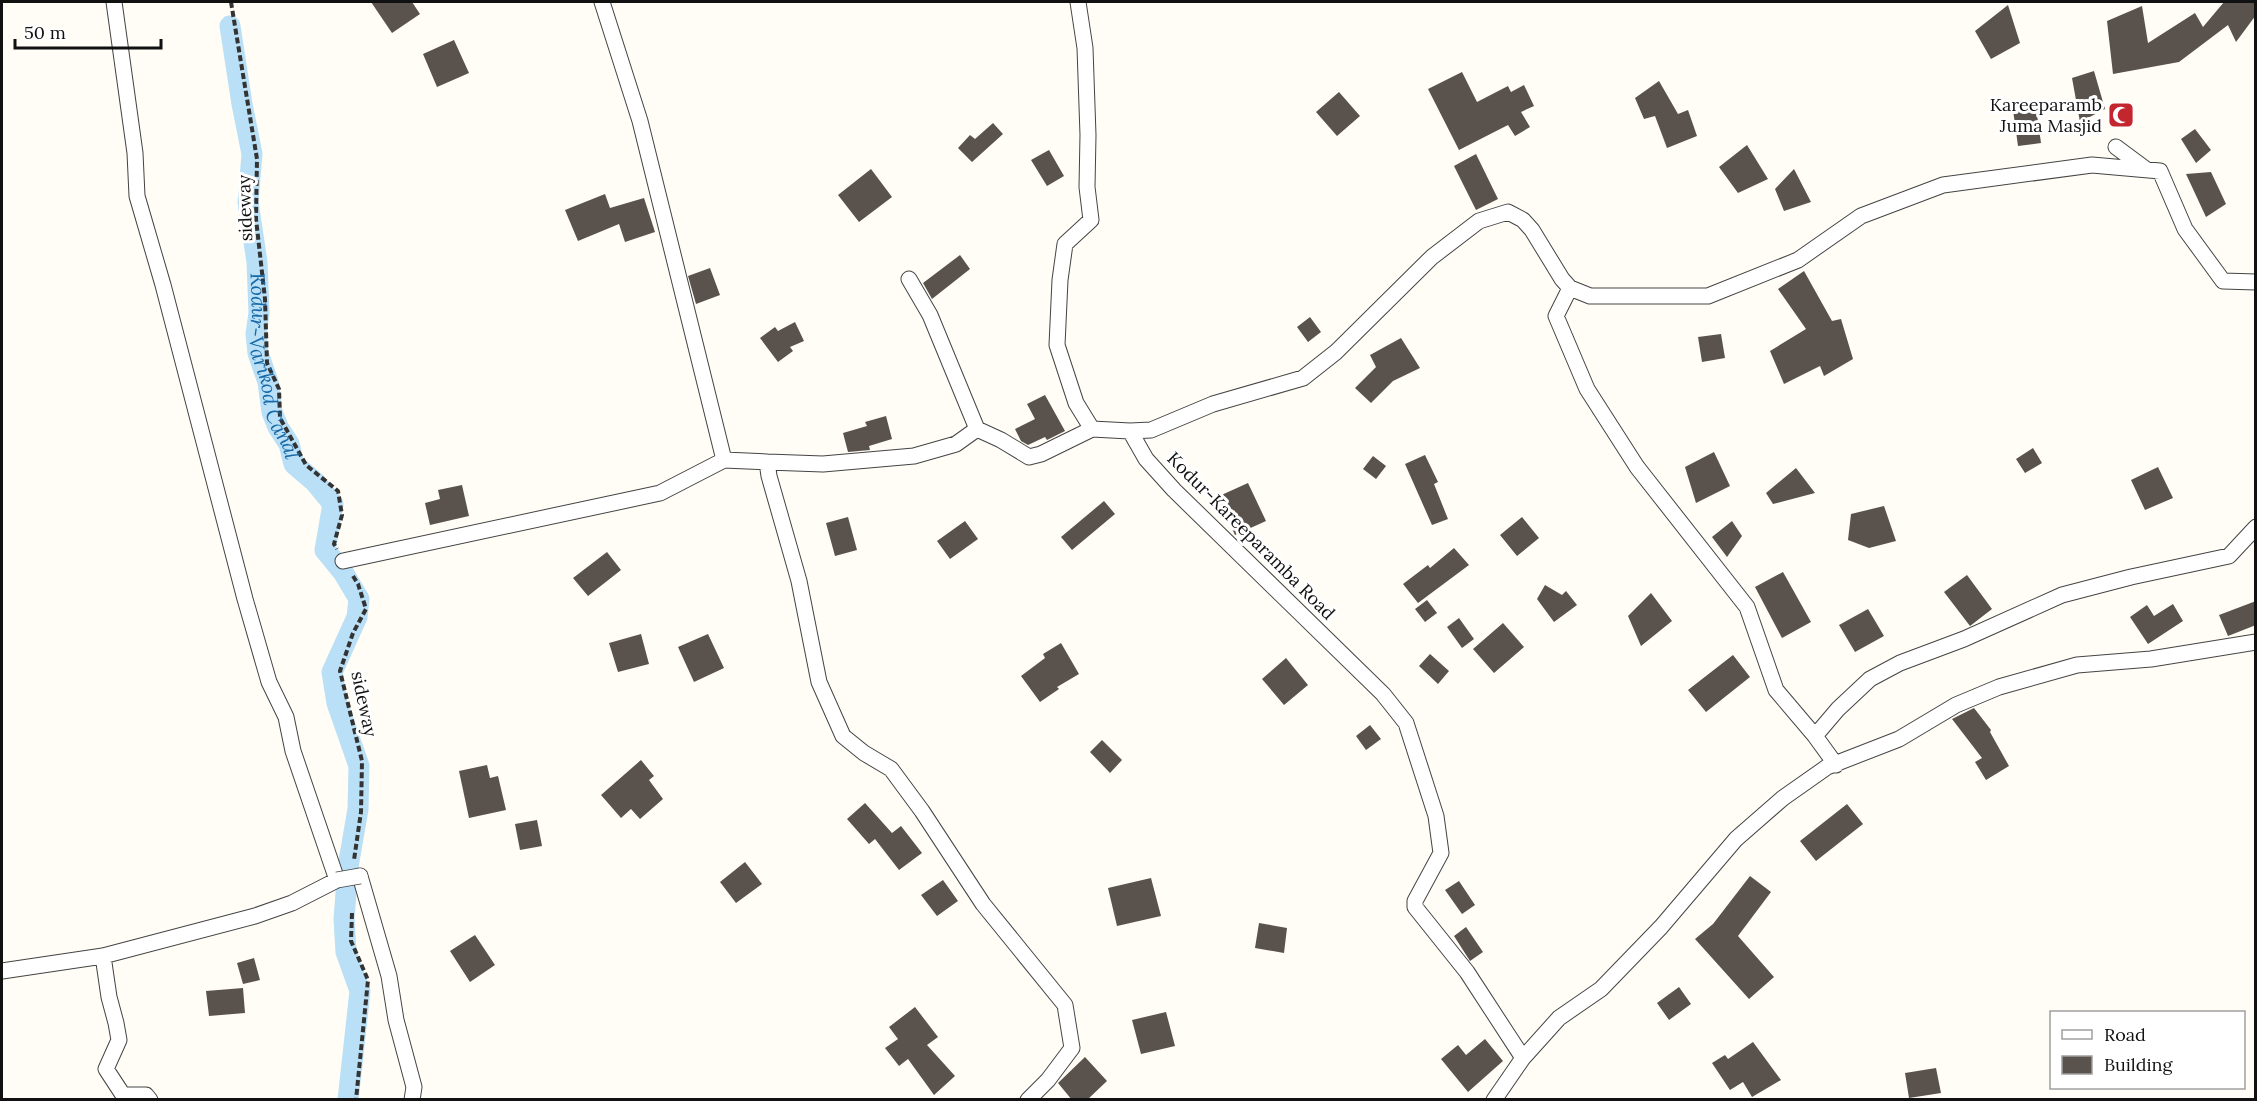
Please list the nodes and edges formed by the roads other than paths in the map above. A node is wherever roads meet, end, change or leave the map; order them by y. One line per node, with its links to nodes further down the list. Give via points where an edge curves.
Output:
1 (114, 2): 19 (street, via 135,153 137,196 245,599 269,682 286,717)
2 (602, 2): 12 (street, via 640,121)
3 (1078, 2): 10 (street, via 1085,48 1086,187 1091,220 1065,244 1057,345 1076,403)
4 (2116, 147): 5 (street, via 2145,170)
5 (2160, 171): 7 (street, via 2185,228 2223,281); 8 (street, via 2092,165 1943,185 1861,216 1798,260 1708,296 1590,296)
6 (909, 279): 9 (street, via 930,315)
7 (2256, 282)
8 (1570, 288): 11 (street, Kodur-Kareeparamba Road, via 1523,220 1508,212 1497,214 1479,221 1432,257 1336,352 1303,378 1213,404 1151,430); 17 (street, via 1556,316 1587,389 1637,467 1747,607 1776,690)
9 (977, 429): 10 (street, via 1029,457); 13 (street, via 956,444 914,456 823,464)
10 (1092, 429): 11 (street)
11 (1130, 431): 22 (street, Kodur-Kareeparamba Road, via 1146,459 1174,490 1383,694 1406,723 1436,816 1441,853 1415,907 1467,972)
12 (724, 460): 13 (street); 15 (street, via 660,493)
13 (767, 462): 25 (street, via 799,581 819,682 843,736 891,770 983,904 1065,1005 1072,1048)
14 (2256, 527): 17 (street, via 2229,556 2062,595 1900,663 1870,679)
15 (343, 561)
16 (2256, 642): 18 (street, via 2151,659 2077,665 1999,687 1956,705 1899,739)
17 (1815, 736): 18 (street)
18 (1836, 765): 22 (street, via 1827,767 1783,798 1736,839 1661,927 1601,989 1559,1018)
19 (331, 883): 20 (street, via 255,916); 24 (street, bridge, via 356,871 389,976 414,1087)
20 (103, 957): 21 (street); 23 (street, via 119,1040 106,1069 123,1095 146,1095)
21 (2, 971)
22 (1523, 1058): 26 (street)
23 (150, 1100)
24 (412, 1100)
25 (1028, 1100)
26 (1494, 1100)

